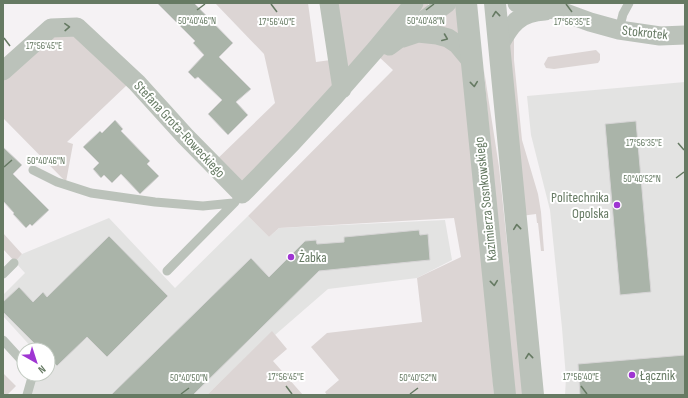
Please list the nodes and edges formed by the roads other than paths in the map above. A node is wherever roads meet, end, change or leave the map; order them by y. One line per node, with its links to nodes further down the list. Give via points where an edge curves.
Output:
1 (330, 3): 16 (street)
2 (414, 3): 14 (street)
3 (447, 3): 11 (street)
4 (466, 3): 13 (street, Kazimierza Sosnkowskiego)
5 (495, 3): 12 (street, Kazimierza Sosnkowskiego, one-way to 5)
6 (517, 3): 8 (street, Stokrotek)
7 (628, 4): 9 (lane)
8 (555, 7): 9 (street, Stokrotek, via 590,22); 12 (street, Stokrotek, via 521,17 511,25)
9 (620, 30): 10 (street, Stokrotek, via 660,36)
10 (685, 35)
11 (394, 41): 13 (street, one-way to 13, via 418,33 437,35 457,44); 14 (street)
12 (499, 46): 27 (street, Kazimierza Sosnkowskiego, one-way to 12)
13 (472, 62): 26 (street, Kazimierza Sosnkowskiego, one-way to 26)
14 (362, 66): 16 (street)
15 (3, 71): 18 (street, Stefana Grota-Roweckiego, one-way to 18, via 51,28 77,27 137,83)
16 (342, 89): 18 (street)
17 (33, 170): 18 (lane, via 57,182 91,193 203,206)
18 (238, 199): 20 (lane)
19 (14, 263): 21 (lane)
20 (168, 271)
21 (3, 274)
22 (3, 340): 23 (lane)
23 (16, 354)
24 (31, 382): 25 (lane)
25 (27, 395)
26 (505, 395)
27 (533, 395)

